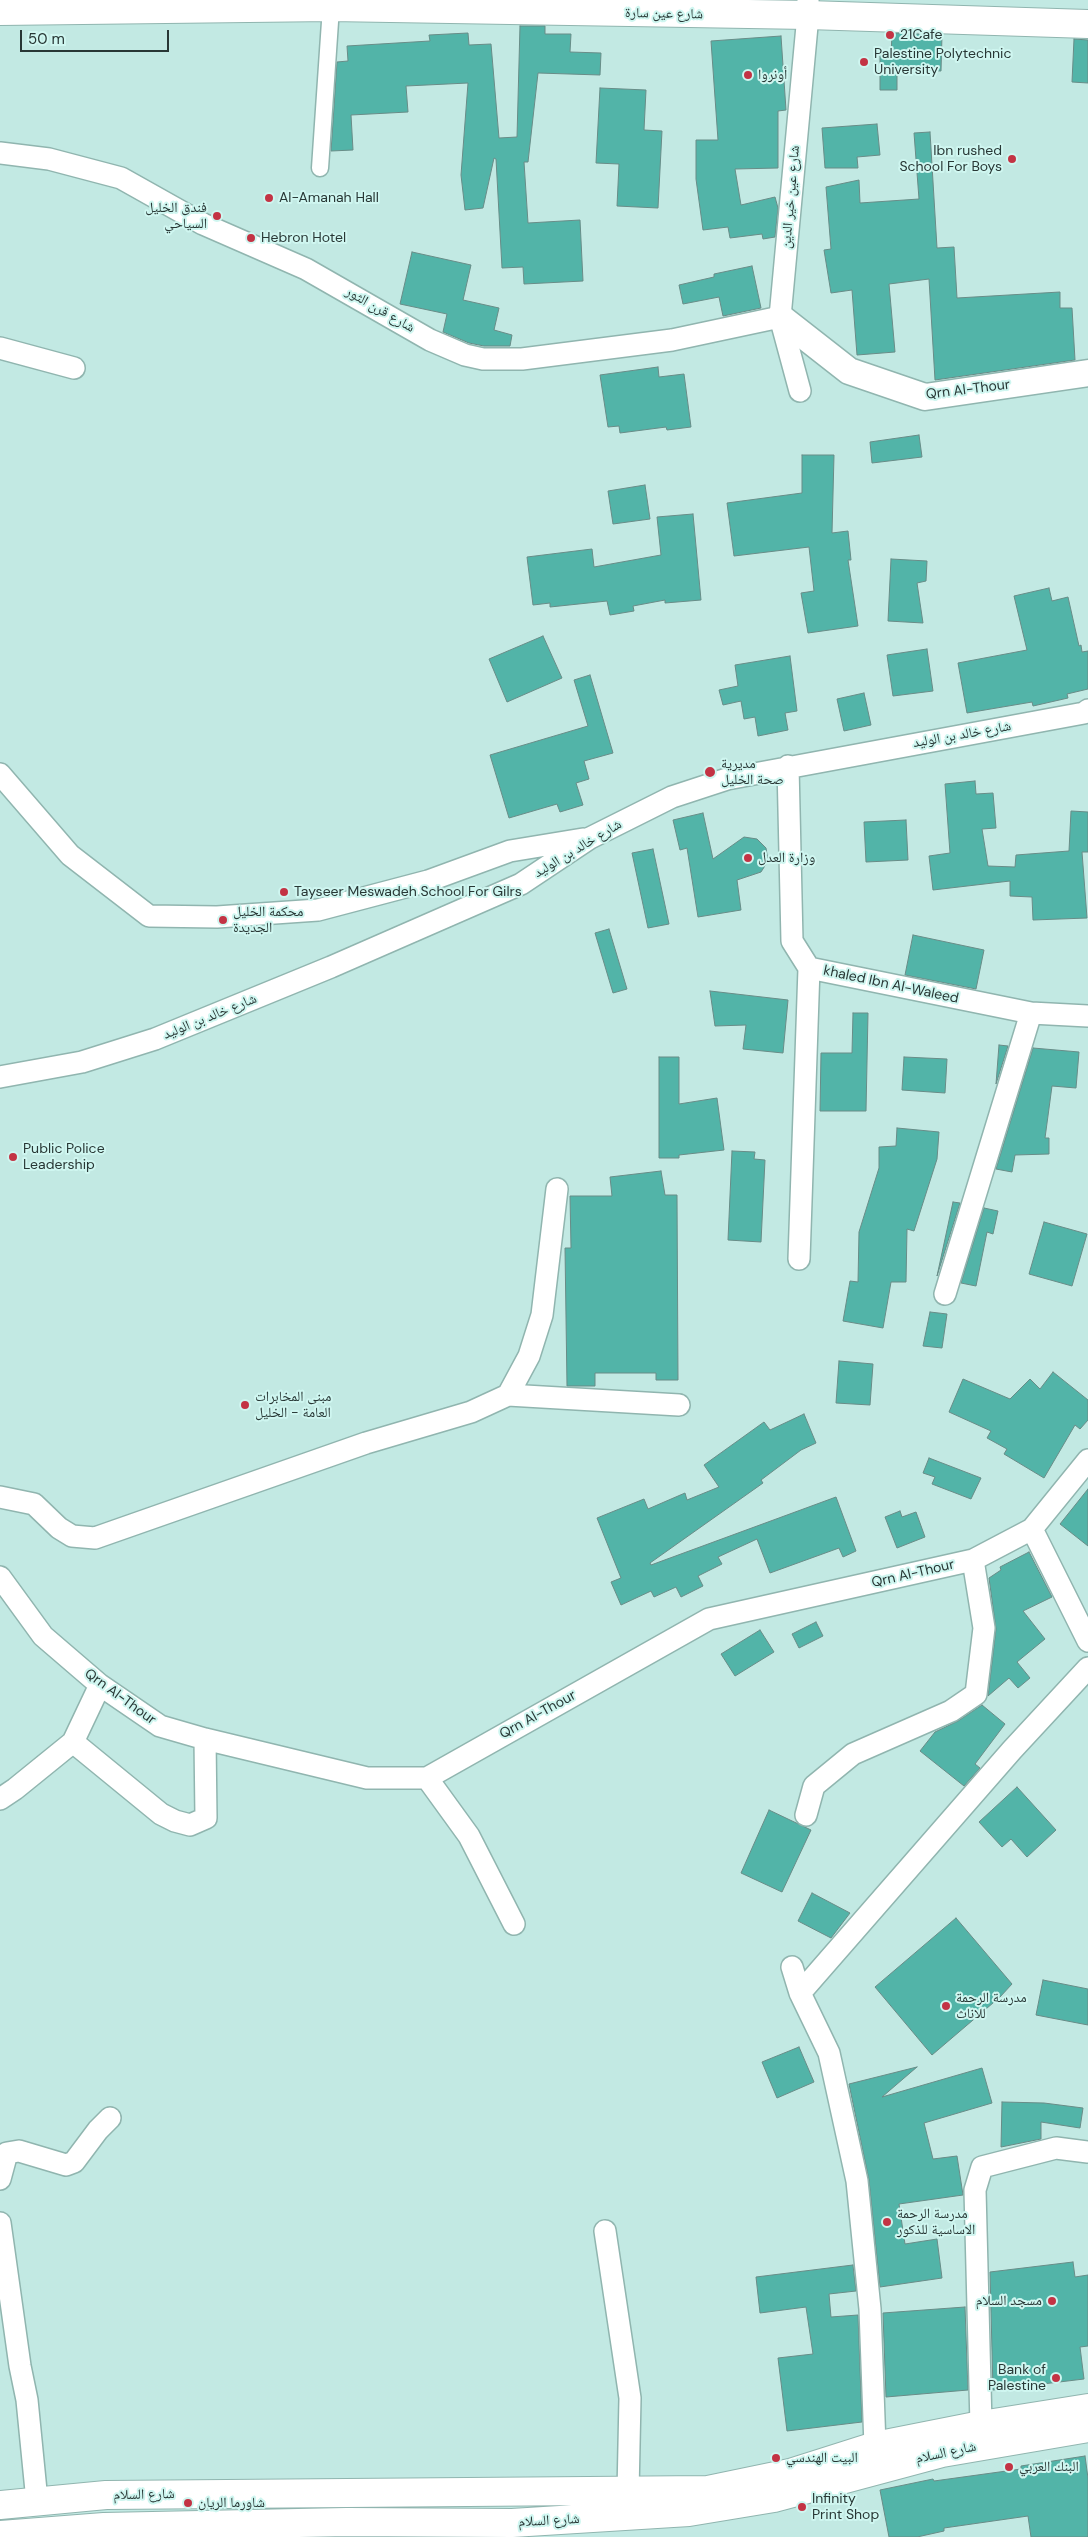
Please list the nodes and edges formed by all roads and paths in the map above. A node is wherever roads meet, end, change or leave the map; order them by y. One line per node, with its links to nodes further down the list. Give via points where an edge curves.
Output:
1 (331, 7): 2 (main road, شارع عين سارة); 3 (main road, شارع عين سارة); 6 (street)
2 (808, 7): 4 (main road, شارع عين سارة); 7 (street, شارع عين خير الدين)
3 (0, 11)
4 (1088, 24)
5 (0, 153): 7 (street, شارع قرن الثور, via 49,159 120,178 203,224 306,269 430,340 464,355 483,359 522,359 672,340)
6 (320, 168)
7 (780, 317): 10 (street, Qrn Al-Thour, via 849,371 925,397); 11 (street, شارع عين خير الدين)
8 (0, 348): 9 (street)
9 (74, 368)
10 (1088, 374)
11 (800, 392)
12 (1087, 712): 13 (street, شارع خالد بن الوليد)
13 (788, 766): 15 (street, شارع خالد بن الوليد, via 728,779 672,797); 16 (street, khaled Ibn Al-Waleed, via 792,941)
14 (0, 774): 15 (street, via 70,855 149,916 217,917 318,910 428,881 510,851)
15 (590, 838): 19 (street, شارع خالد بن الوليد, via 521,884 155,1039 82,1062)
16 (809, 968): 17 (street, khaled Ibn Al-Waleed); 21 (street)
17 (1031, 1013): 18 (street, khaled Ibn Al-Waleed); 22 (street)
18 (1088, 1016)
19 (0, 1076)
20 (557, 1189): 23 (street, via 542,1315 529,1356)
21 (800, 1259)
22 (945, 1294)
23 (508, 1395): 24 (street); 26 (street, via 471,1412 366,1443 95,1538 72,1536 34,1504)
24 (679, 1405)
25 (1088, 1460): 27 (street, Qrn Al-Thour)
26 (0, 1497)
27 (1032, 1528): 28 (street, Qrn Al-Thour); 30 (street)
28 (973, 1560): 35 (street, Qrn Al-Thour, via 709,1619); 37 (street, via 984,1628 976,1694 951,1711 853,1754 814,1786)
29 (0, 1577): 32 (street, Qrn Al-Thour, via 43,1636)
30 (1088, 1641)
31 (1088, 1668): 40 (street)
32 (100, 1685): 33 (street, Qrn Al-Thour, via 160,1726); 34 (street)
33 (204, 1739): 34 (street, via 206,1818 190,1826 161,1814); 35 (street, Qrn Al-Thour, via 367,1778)
34 (73, 1742): 36 (street)
35 (427, 1778): 38 (street, via 469,1836)
36 (0, 1799)
37 (806, 1815)
38 (514, 1924)
39 (792, 1966): 40 (street)
40 (800, 1993): 49 (street, via 829,2053 857,2182 870,2309)
41 (110, 2118): 43 (street, via 74,2162 66,2166 19,2151 8,2153)
42 (1088, 2152): 47 (street, via 1056,2148 982,2167 975,2190)
43 (0, 2179)
44 (0, 2223): 51 (street, via 27,2400)
45 (605, 2231): 50 (street, via 630,2398)
46 (1088, 2408): 47 (main road, شارع السلام)
47 (981, 2425): 49 (main road, شارع السلام)
48 (1088, 2428): 54 (main road, شارع السلام, via 942,2453 732,2506)
49 (875, 2446): 50 (main road, شارع السلام, via 790,2473 735,2485 708,2490)
50 (628, 2492): 51 (main road, شارع السلام, via 530,2490 106,2495)
51 (37, 2501): 52 (main road, شارع السلام)
52 (0, 2505)
53 (347, 2529): 54 (main road, شارع السلام); 55 (main road, شارع السلام, via 84,2528)
54 (511, 2530)
55 (0, 2535)

